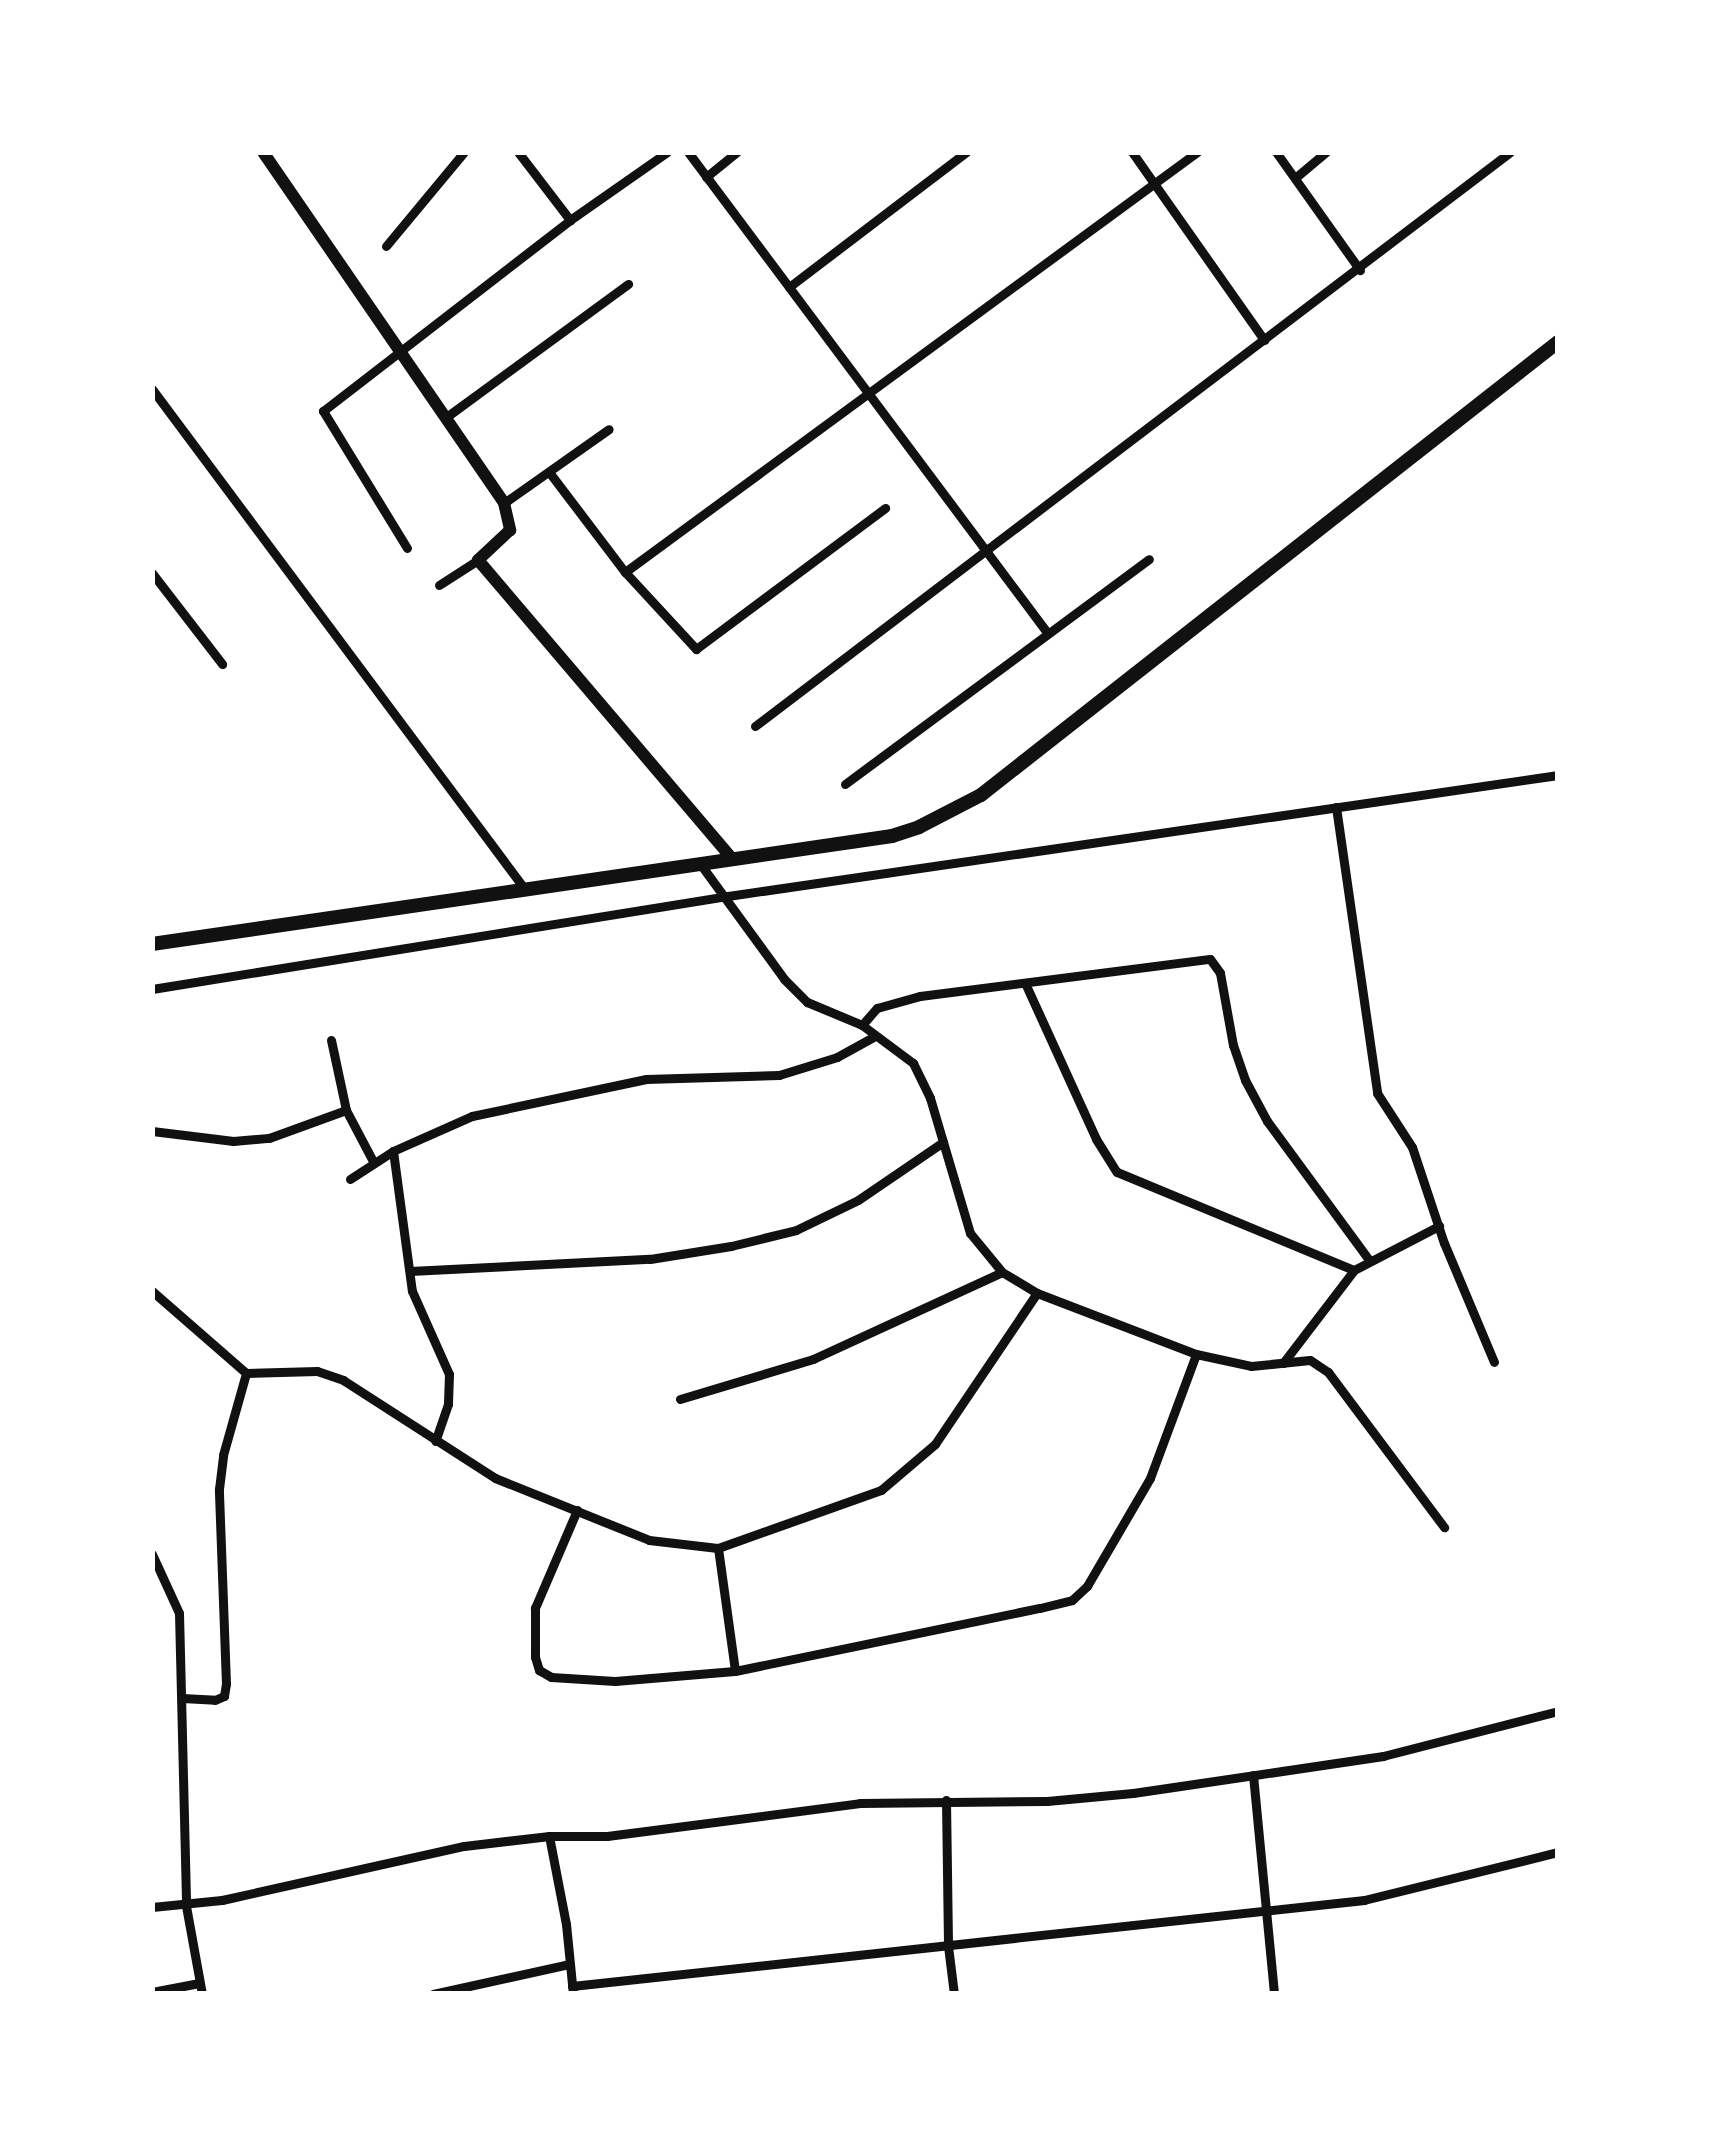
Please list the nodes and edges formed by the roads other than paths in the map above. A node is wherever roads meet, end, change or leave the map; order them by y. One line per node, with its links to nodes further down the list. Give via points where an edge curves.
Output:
1 (263, 152): 23 (main road)
2 (464, 152): 17 (street)
3 (518, 152): 16 (street)
4 (667, 152): 16 (street)
5 (688, 152): 13 (street)
6 (737, 152): 13 (street)
7 (966, 152): 20 (street)
8 (1132, 152): 15 (street)
9 (1197, 152): 15 (street)
10 (1276, 152): 14 (street)
11 (1326, 152): 14 (street)
12 (1510, 152): 18 (street)
13 (706, 176): 20 (street)
14 (1295, 178): 18 (street)
15 (1154, 182): 21 (street); 25 (street)
16 (570, 220): 23 (street)
17 (386, 246)
18 (1360, 270): 21 (street)
19 (628, 284): 26 (street)
20 (789, 286): 25 (street)
21 (1264, 340): 32 (street)
22 (1558, 342): 44 (main road, via 981,795 892,836)
23 (401, 349): 26 (main road); 31 (street, via 323,411)
24 (152, 389): 46 (street)
25 (871, 396): 32 (street); 35 (street)
26 (445, 418): 29 (main road)
27 (609, 429): 28 (street)
28 (549, 472): 29 (street); 35 (street)
29 (504, 503): 34 (main road, via 510,530)
30 (885, 508): 35 (street, via 696,648)
31 (407, 548)
32 (988, 549): 38 (street); 40 (street)
33 (1149, 559): 38 (street)
34 (478, 560): 37 (street); 44 (main road)
35 (625, 572)
36 (152, 573): 39 (street)
37 (439, 585)
38 (1046, 632): 42 (street)
39 (222, 664)
40 (755, 726)
41 (1558, 775): 43 (street)
42 (845, 784)
43 (1336, 807): 47 (street); 60 (street, via 1377,1093 1412,1146)
44 (733, 860): 45 (main road)
45 (701, 865): 46 (main road); 47 (street)
46 (524, 888): 48 (main road)
47 (721, 897): 50 (street); 51 (street, via 807,1002)
48 (152, 944)
49 (1025, 983): 51 (street, via 889,1003); 61 (street, via 1196,959 1217,964 1245,1080 1267,1122); 62 (street, via 1117,1172)
50 (152, 988)
51 (862, 1025): 52 (street)
52 (875, 1036): 56 (street, via 913,1063); 57 (street, via 837,1057 779,1075 646,1080 580,1090 472,1116)
53 (330, 1040): 54 (street)
54 (346, 1110): 55 (street, via 269,1138 233,1141); 58 (street)
55 (152, 1131)
56 (943, 1142): 63 (street, via 842,1208 796,1230 730,1246 650,1259); 64 (street, via 970,1233)
57 (393, 1151): 58 (street); 63 (street)
58 (374, 1163): 59 (street)
59 (350, 1180)
60 (1439, 1226): 61 (street); 69 (street)
61 (1369, 1260): 62 (street)
62 (1354, 1270): 68 (street)
63 (410, 1271): 72 (street, via 412,1291 448,1374 448,1404)
64 (1002, 1272): 66 (street); 71 (street, via 812,1359)
65 (152, 1291): 70 (street)
66 (1036, 1293): 67 (street); 75 (street, via 935,1444 881,1490)
67 (1196, 1354): 68 (street, via 1251,1366); 77 (street, via 1150,1478 1088,1586 1072,1600)
68 (1283, 1362): 74 (street, via 1310,1360 1328,1372)
69 (1494, 1362)
70 (246, 1372): 72 (street, via 317,1370 344,1380); 78 (street, via 219,1489 224,1696)
71 (680, 1399)
72 (435, 1441): 73 (street, via 495,1478)
73 (576, 1510): 75 (street, via 650,1540); 77 (street, via 534,1608 531,1634 539,1670 550,1677 615,1681)
74 (1444, 1527)
75 (718, 1548): 77 (street)
76 (152, 1554): 78 (street, via 179,1613)
77 (735, 1671)
78 (182, 1698): 84 (street)
79 (1558, 1712): 80 (street, via 1383,1756)
80 (1253, 1775): 81 (street, via 1047,1801); 86 (street)
81 (946, 1800): 82 (street, via 793,1808 607,1836); 87 (street)
82 (549, 1836): 84 (street, via 447,1850); 88 (street)
83 (1558, 1852): 86 (street, via 1364,1900)
84 (186, 1906): 85 (street); 89 (street)
85 (152, 1907)
86 (1265, 1911): 87 (street); 94 (street)
87 (948, 1946): 90 (street); 93 (street)
88 (570, 1964): 90 (street); 92 (street)
89 (200, 1988): 91 (street)
90 (572, 1990)
91 (152, 1992)
92 (433, 1994)
93 (954, 1994)
94 (1274, 1994)

